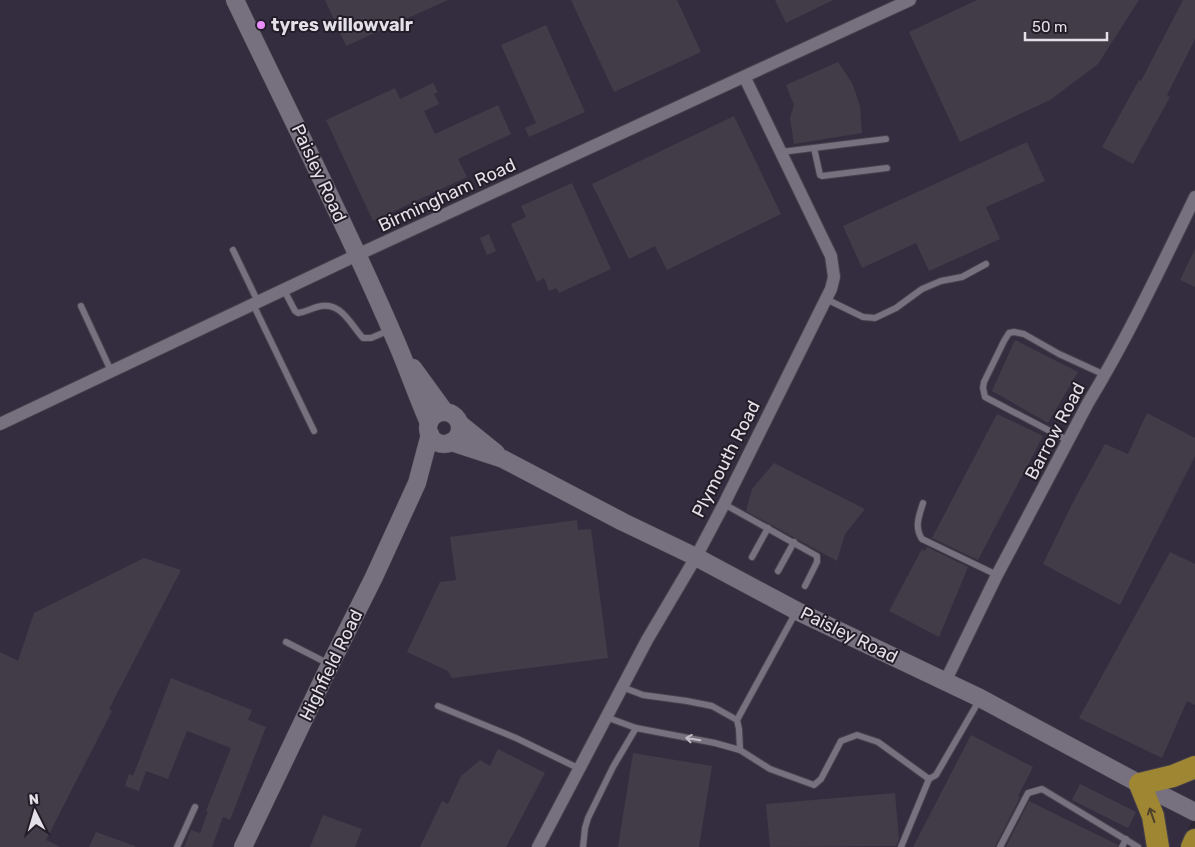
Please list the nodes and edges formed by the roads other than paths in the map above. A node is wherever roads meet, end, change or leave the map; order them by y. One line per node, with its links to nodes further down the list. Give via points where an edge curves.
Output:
1 (235, 0): 10 (main road, Paisley Road)
2 (910, 0): 3 (street, Birmingham Road)
3 (745, 78): 6 (street, Plymouth Road); 10 (street, Birmingham Road)
4 (886, 139): 5 (lane)
5 (814, 148): 6 (lane); 7 (lane, via 822,176)
6 (781, 152): 13 (street, Plymouth Road, via 831,256 834,277)
7 (887, 168)
8 (1195, 197): 19 (street, Barrow Road)
9 (233, 250): 14 (lane)
10 (357, 255): 12 (street, Birmingham Road); 16 (main road, Paisley Road)
11 (986, 264): 13 (lane, via 962,277 922,289 876,318 863,317)
12 (284, 290): 14 (street, Birmingham Road); 16 (lane, via 298,313 318,307 336,307 363,338)
13 (826, 299): 30 (street, Plymouth Road)
14 (255, 303): 18 (street, Birmingham Road); 24 (lane)
15 (81, 306): 18 (lane)
16 (391, 330): 17 (main road, Paisley Road)
17 (398, 347): 20 (main road, Paisley Road); 23 (main road, Paisley Road)
18 (112, 371): 21 (street, Birmingham Road)
19 (1104, 376): 25 (street, Barrow Road); 25 (lane, via 1019,332 1009,333 1004,341 984,382 985,397)
20 (445, 412): 22 (main road, via 456,417); 23 (main road, via 435,415)
21 (0, 424)
22 (460, 424): 26 (main road, via 458,437); 27 (main road, Paisley Road)
23 (429, 429): 26 (main road, via 436,442); 28 (main road, Highfield Road)
24 (314, 431)
25 (1069, 441): 36 (street, Barrow Road)
26 (448, 443): 27 (main road, Paisley Road); 28 (main road, Highfield Road)
27 (503, 459): 33 (main road, Paisley Road)
28 (417, 482): 40 (main road, Highfield Road)
29 (923, 503): 36 (lane, via 917,526 922,539)
30 (724, 504): 31 (lane); 33 (street, Plymouth Road)
31 (768, 528): 32 (lane); 34 (lane)
32 (794, 542): 35 (lane); 37 (lane, via 817,556)
33 (696, 556): 38 (main road, Paisley Road); 42 (street, Plymouth Road)
34 (752, 557)
35 (778, 570)
36 (997, 575): 41 (street, Barrow Road)
37 (805, 586)
38 (797, 610): 41 (main road, Paisley Road); 46 (lane)
39 (286, 642): 40 (lane)
40 (330, 665): 58 (main road, Highfield Road)
41 (945, 682): 43 (main road, Paisley Road)
42 (622, 686): 45 (street, Plymouth Road); 46 (lane, via 643,695 712,706)
43 (980, 698): 51 (lane, via 936,775); 52 (main road, Paisley Road)
44 (438, 706): 50 (lane)
45 (606, 718): 47 (lane); 50 (street, Plymouth Road)
46 (736, 720): 48 (lane)
47 (636, 728): 48 (lane, one-way to 47); 60 (lane, via 588,818)
48 (740, 750): 51 (lane, via 770,769 814,785 821,779 841,741 856,735 878,742)
49 (1195, 767): 52 (highway)
50 (578, 768): 59 (street, Plymouth Road)
51 (929, 779): 61 (lane)
52 (1140, 784): 54 (main road, Paisley Road); 65 (highway, one-way to 52, via 1153,816)
53 (195, 807): 57 (lane)
54 (1195, 812)
55 (1126, 839): 62 (lane, via 1042,789 1028,793); 63 (lane); 64 (lane)
56 (1195, 840): 66 (highway)
57 (177, 847)
58 (243, 847)
59 (538, 847)
60 (583, 847)
61 (901, 847)
62 (1000, 847)
63 (1122, 847)
64 (1138, 847)
65 (1158, 847)
66 (1192, 847)

